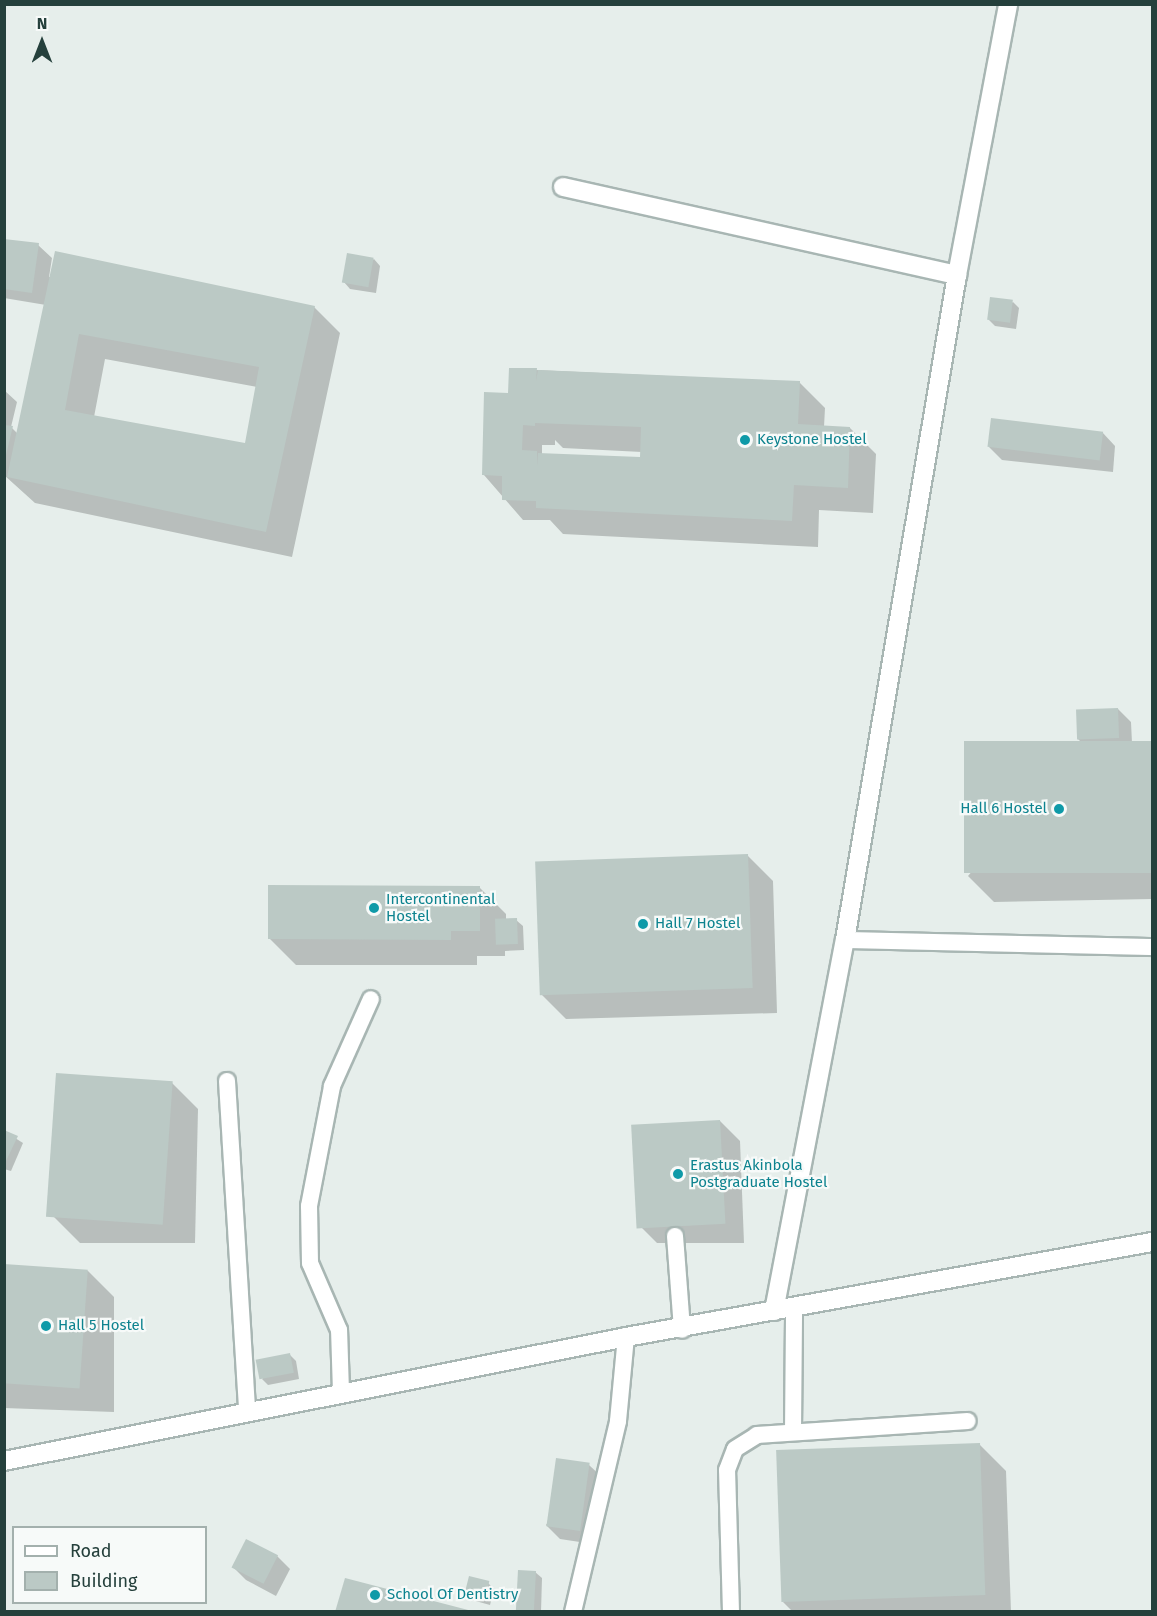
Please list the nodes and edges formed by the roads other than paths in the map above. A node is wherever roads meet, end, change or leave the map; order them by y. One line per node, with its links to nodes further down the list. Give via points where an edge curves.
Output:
1 (1008, 4): 3 (street)
2 (563, 187): 3 (street)
3 (957, 275): 4 (street)
4 (845, 940): 5 (lane); 11 (street)
5 (1152, 947)
6 (371, 999): 14 (lane, via 332,1086 309,1206 310,1263 339,1330)
7 (227, 1081): 15 (lane)
8 (675, 1236): 12 (lane)
9 (1152, 1242): 10 (street)
10 (794, 1310): 11 (street); 17 (lane)
11 (774, 1311): 12 (street)
12 (682, 1330): 13 (street)
13 (626, 1337): 14 (street); 19 (lane, via 616,1432)
14 (341, 1392): 15 (street)
15 (248, 1410): 18 (street)
16 (968, 1421): 17 (lane)
17 (793, 1432): 20 (lane, via 758,1435 735,1449 727,1470)
18 (4, 1461)
19 (573, 1611)
20 (731, 1611)

